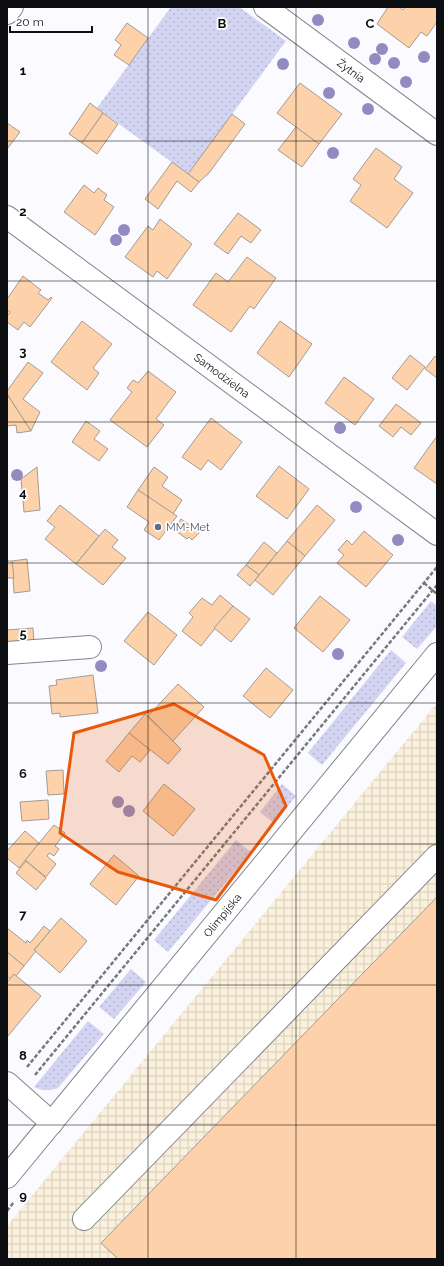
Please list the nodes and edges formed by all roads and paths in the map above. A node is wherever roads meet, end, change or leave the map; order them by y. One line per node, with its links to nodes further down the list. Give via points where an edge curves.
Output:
1 (12, 7): 3 (street)
2 (265, 7): 4 (street, Żytnia)
3 (7, 13)
4 (437, 134)
5 (7, 217): 6 (street, Samodzielna)
6 (437, 534)
7 (437, 567): 8 (path)
8 (424, 583): 10 (path); 16 (path)
9 (437, 585): 10 (path)
10 (433, 590): 11 (path); 16 (path)
11 (437, 594)
12 (90, 647): 13 (street)
13 (7, 653)
14 (437, 654): 17 (street, Olimpijska)
15 (437, 856): 19 (street)
16 (12, 1088): 17 (street)
17 (52, 1123): 18 (street, Olimpijska)
18 (7, 1177)
19 (84, 1219)

